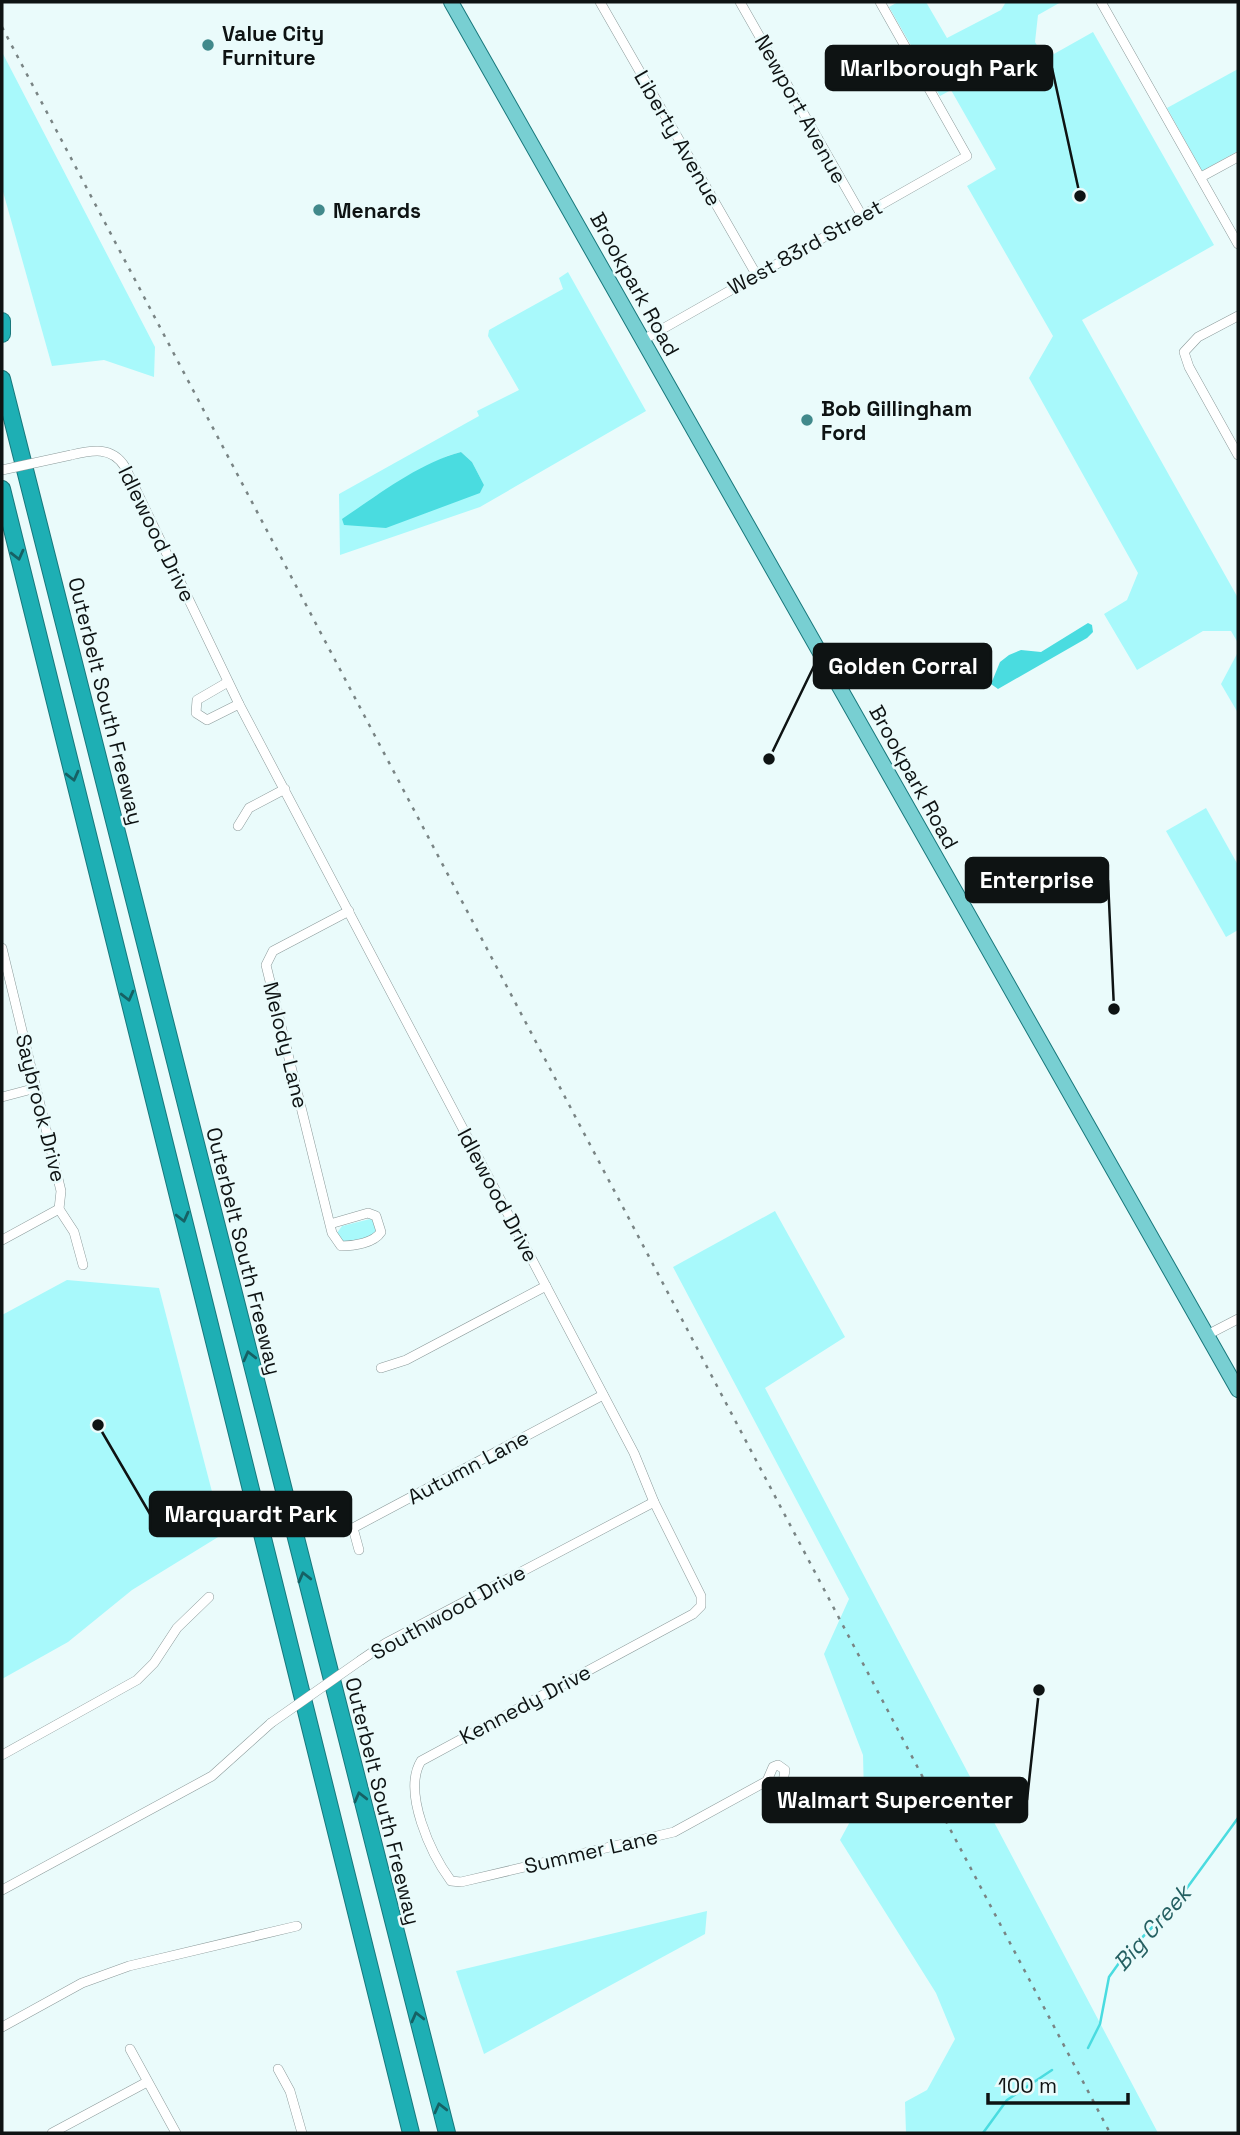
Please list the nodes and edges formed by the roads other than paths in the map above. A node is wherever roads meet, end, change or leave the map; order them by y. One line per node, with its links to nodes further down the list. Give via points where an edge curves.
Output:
1 (451, 2): 14 (main road, Brookpark Road)
2 (600, 2): 10 (street, Liberty Avenue)
3 (740, 2): 8 (street, Newport Avenue)
4 (880, 2): 8 (street, West 83rd Street, via 967,156)
5 (1101, 2): 7 (street)
6 (1238, 157): 7 (street)
7 (1201, 177): 9 (street)
8 (862, 216): 10 (street, West 83rd Street)
9 (1238, 244)
10 (756, 274): 14 (street, West 83rd Street)
11 (1238, 316): 16 (street, via 1198,337 1184,352)
12 (2, 321): 13 (highway)
13 (2, 334)
14 (643, 340): 34 (main road, Brookpark Road)
15 (2, 379): 55 (highway, Outerbelt South Freeway, one-way to 15)
16 (1238, 455)
17 (2, 470): 19 (street, Idlewood Drive, bridge, via 99,450 121,460)
18 (2, 489): 54 (highway, one-way to 54)
19 (228, 682): 20 (street, Idlewood Drive); 20 (street, via 197,700 196,713 207,720)
20 (239, 704): 21 (street, Idlewood Drive)
21 (285, 789): 22 (street, via 249,808); 23 (street, Idlewood Drive)
22 (238, 827)
23 (349, 911): 29 (street, Melody Lane, via 274,951 267,965); 32 (street, Idlewood Drive)
24 (2, 948): 25 (street, Saybrook Drive)
25 (3, 959): 26 (street, Saybrook Drive)
26 (36, 1088): 27 (street); 28 (street, Saybrook Drive, via 61,1191)
27 (2, 1097)
28 (59, 1209): 30 (street); 31 (street, Saybrook Drive, via 74,1232)
29 (330, 1224): 29 (street, via 341,1246 372,1240 381,1231 376,1216 368,1213)
30 (2, 1240)
31 (83, 1265)
32 (545, 1286): 35 (street, via 406,1360); 37 (street, Idlewood Drive)
33 (1238, 1319): 34 (street)
34 (1207, 1335): 36 (main road, Brookpark Road)
35 (381, 1368)
36 (1238, 1390)
37 (603, 1395): 38 (street, Idlewood Drive); 39 (street, Autumn Lane, via 353,1528)
38 (654, 1502): 41 (street, Idlewood Drive, via 699,1588); 45 (street, Southwood Drive, bridge, via 386,1643 271,1723 212,1776)
39 (359, 1550)
40 (209, 1597): 42 (street, via 177,1628 154,1663 136,1680)
41 (701, 1606): 44 (street, Kennedy Drive, via 694,1614 421,1760 415,1770 415,1787)
42 (2, 1755)
43 (767, 1780): 44 (street, Summer Lane, via 674,1832 461,1882 451,1881)
44 (427, 1840)
45 (2, 1891)
46 (297, 1926): 47 (street, via 129,1966 82,1983)
47 (2, 2027)
48 (130, 2049): 50 (street)
49 (278, 2070): 53 (street, via 290,2091)
50 (147, 2082): 51 (street); 52 (street)
51 (52, 2133)
52 (176, 2133)
53 (302, 2133)
54 (411, 2133)
55 (447, 2133)

